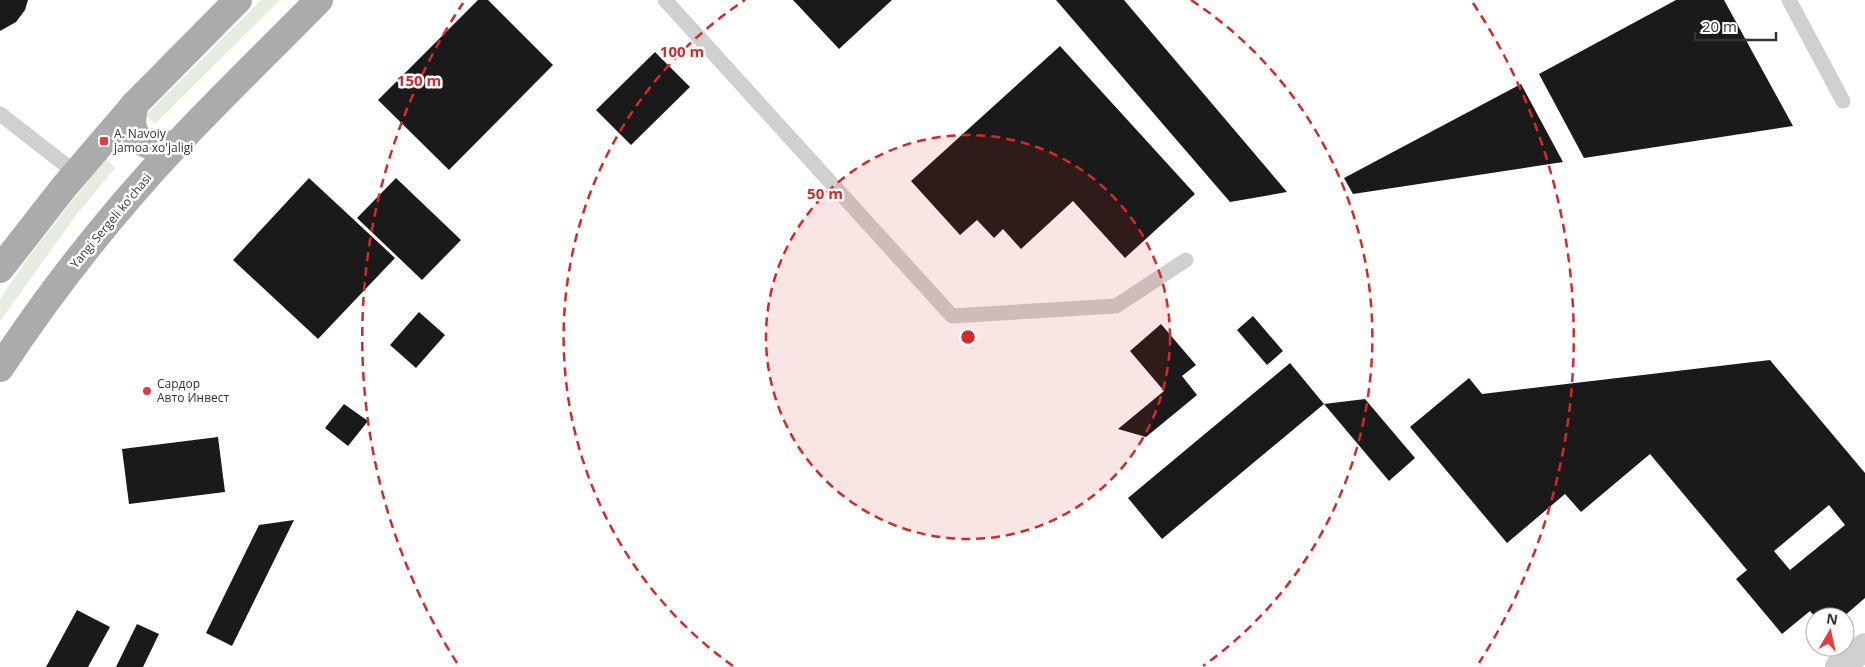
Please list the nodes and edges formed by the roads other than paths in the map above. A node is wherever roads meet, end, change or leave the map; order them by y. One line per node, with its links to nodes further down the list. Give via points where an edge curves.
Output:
1 (238, 0): 6 (main road)
2 (319, 0): 8 (main road, Yangi Sergeli ko'chasi)
3 (665, 0): 10 (lane, via 952,316 1116,306)
4 (1788, 0): 5 (lane)
5 (1843, 102)
6 (135, 104): 8 (main road, via 132,124 138,140 156,146); 9 (main road)
7 (0, 114): 9 (lane)
8 (178, 143): 12 (main road, Yangi Sergeli ko'chasi, via 46,301)
9 (76, 173): 11 (main road)
10 (1186, 260)
11 (0, 269)
12 (0, 368)
13 (1865, 647): 14 (street)
14 (1839, 667)

